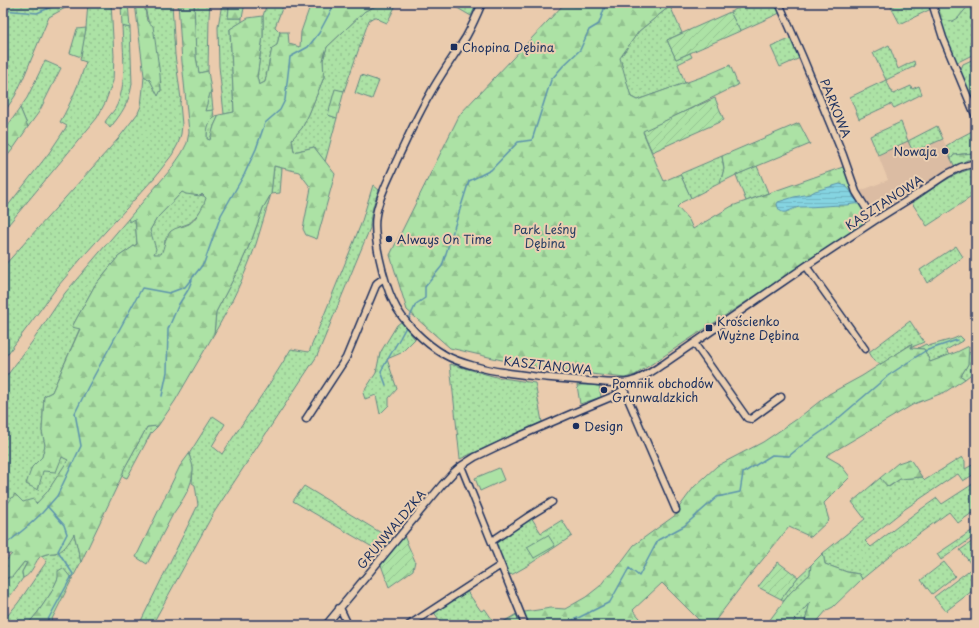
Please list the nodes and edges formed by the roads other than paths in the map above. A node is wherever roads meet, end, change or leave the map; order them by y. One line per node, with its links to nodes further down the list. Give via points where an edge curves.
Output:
1 (482, 3): 8 (street, KASZTANOWA, via 474,23 416,120 380,200 375,223)
2 (779, 3): 6 (street, PARKOWA, via 856,192)
3 (932, 3): 4 (street, via 943,38)
4 (976, 117)
5 (976, 163): 6 (street, KASZTANOWA, via 947,174)
6 (874, 221): 7 (street, KASZTANOWA)
7 (806, 266): 9 (street, KASZTANOWA); 10 (street)
8 (384, 277): 11 (street, KASZTANOWA, via 394,305 408,324 447,356 521,376); 14 (street, via 377,283 346,358)
9 (694, 343): 11 (street, KASZTANOWA, via 644,376); 13 (street, via 750,420)
10 (865, 349)
11 (623, 383): 12 (street)
12 (623, 390): 15 (street, GRUNWALDZKA, via 513,439); 17 (street)
13 (781, 397)
14 (306, 419)
15 (461, 466): 18 (street); 20 (street, GRUNWALDZKA, via 442,485)
16 (552, 502): 18 (street)
17 (676, 510)
18 (492, 541): 19 (street)
19 (501, 565): 21 (street); 24 (street)
20 (339, 608): 22 (street, GRUNWALDZKA); 23 (street)
21 (524, 622)
22 (326, 625)
23 (348, 625)
24 (409, 625)

